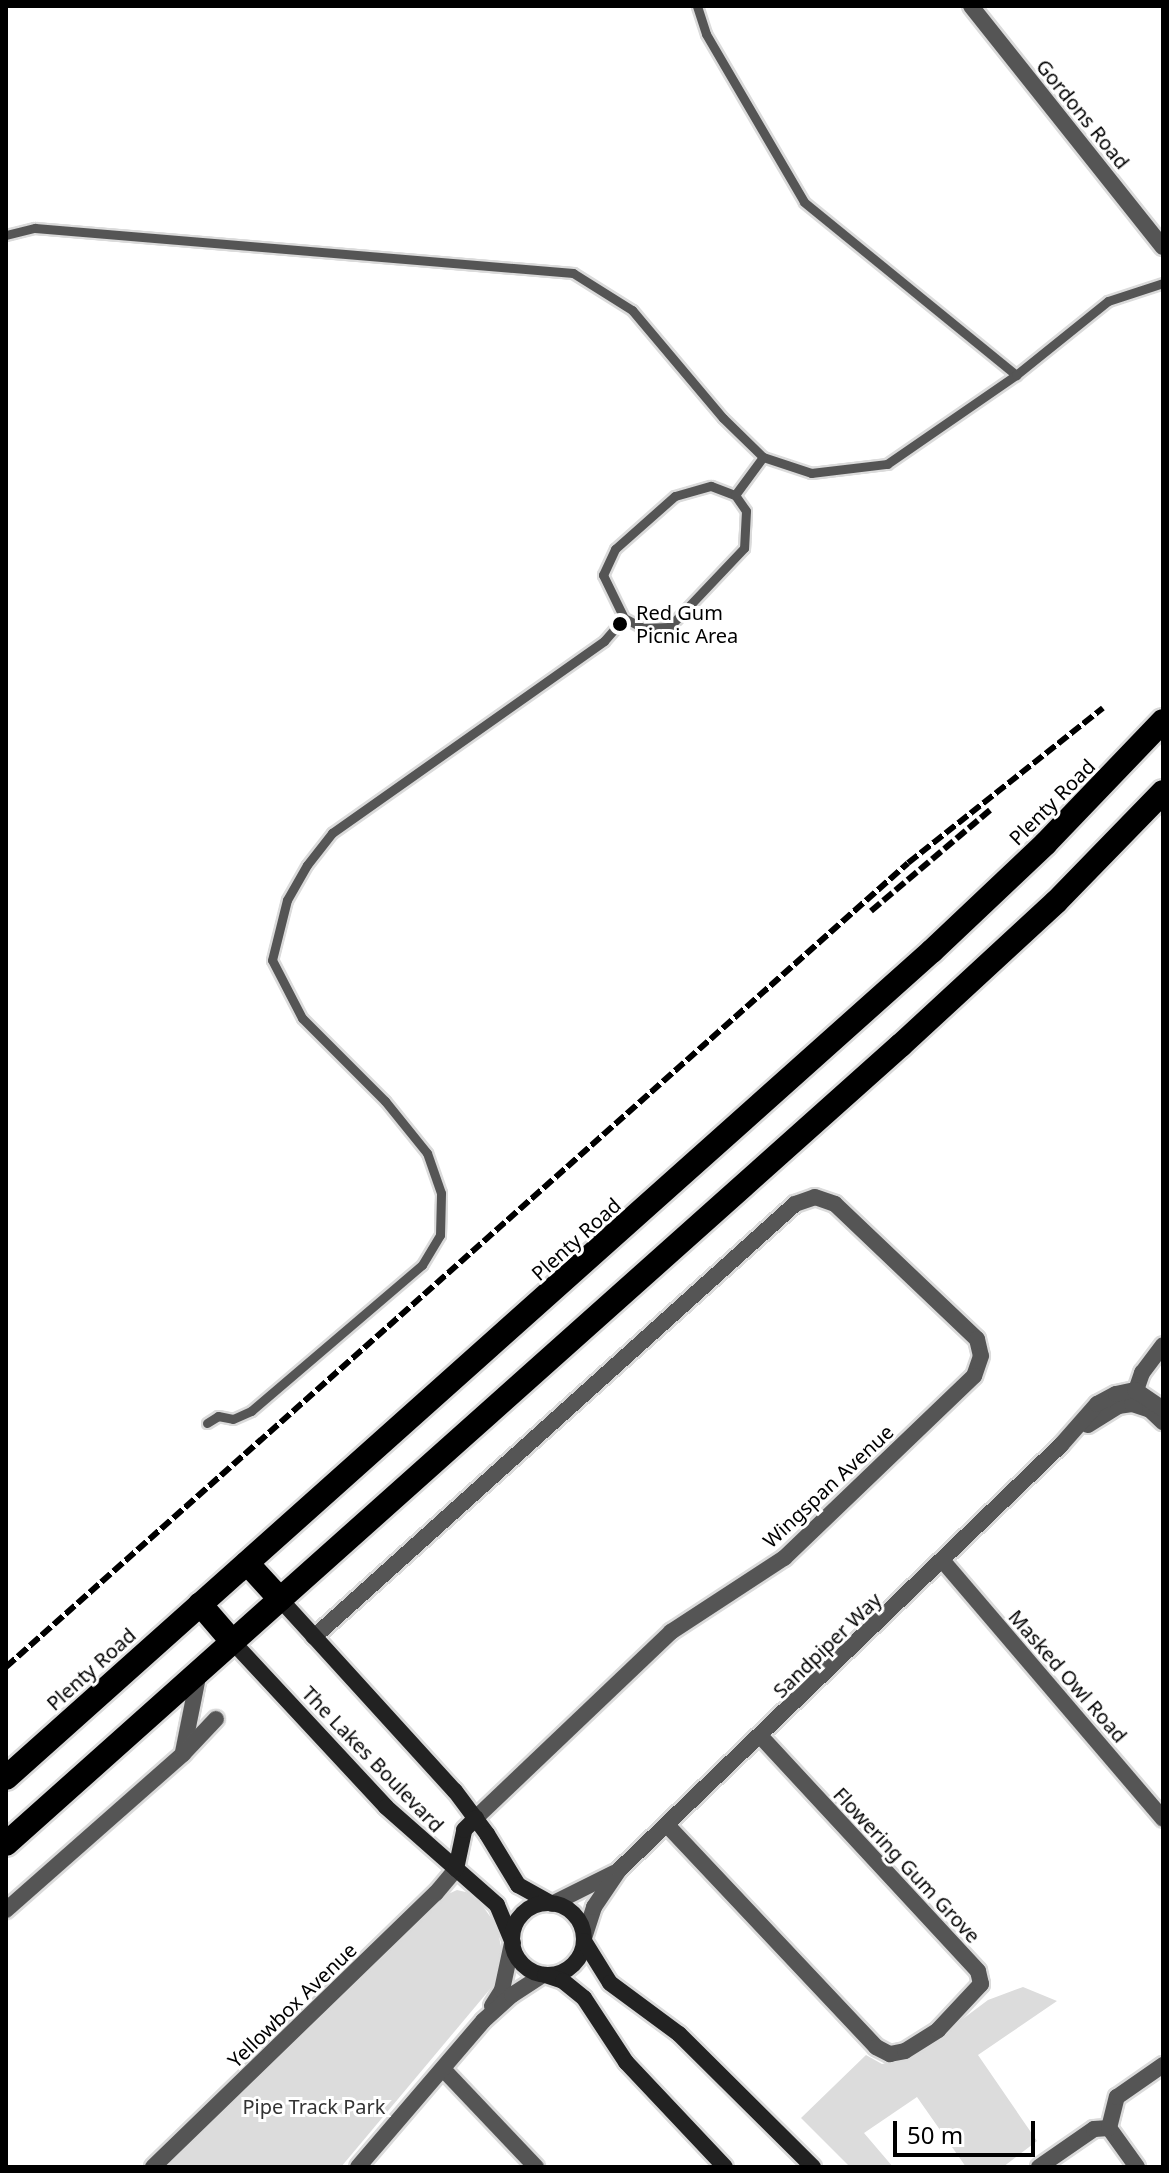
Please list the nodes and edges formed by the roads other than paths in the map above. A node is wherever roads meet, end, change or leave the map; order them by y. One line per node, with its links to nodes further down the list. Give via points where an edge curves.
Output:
1 (697, 6): 6 (lane, via 706,34 804,202)
2 (971, 6): 4 (street, Gordons Road)
3 (6, 235): 7 (lane, via 35,228 573,273 632,310)
4 (1163, 247)
5 (1163, 283): 6 (lane, via 1108,301)
6 (1016, 375): 7 (lane, via 887,464 811,473)
7 (763, 457): 8 (lane)
8 (735, 495): 9 (lane, via 746,511 744,548 669,627 643,628); 9 (lane, via 711,486 675,496 615,549 603,575)
9 (624, 618): 16 (lane, via 604,641 332,833 287,900 272,960 302,1018 385,1101 427,1153 441,1193 440,1235 422,1265 251,1411)
10 (1163, 721): 18 (highway, Plenty Road, via 932,951)
11 (1163, 792): 19 (highway, via 1056,902 912,1034)
12 (1163, 1345): 13 (street, via 1142,1373)
13 (1134, 1397): 14 (street); 15 (street); 17 (street, Sandpiper Way, via 1116,1394 1097,1404)
14 (1163, 1409)
15 (1163, 1422)
16 (207, 1423)
17 (942, 1560): 25 (street, Sandpiper Way); 29 (street, Masked Owl Road)
18 (247, 1563): 19 (highway); 20 (highway, Plenty Road)
19 (280, 1599): 21 (street, The Lakes Boulevard); 22 (highway)
20 (200, 1604): 22 (highway); 27 (highway, Plenty Road)
21 (314, 1637): 28 (street, The Lakes Boulevard); 28 (street, Wingspan Avenue, via 795,1204 815,1197 835,1204 977,1339 981,1356 974,1376 784,1558 671,1632)
22 (231, 1640): 23 (highway); 32 (street, The Lakes Boulevard, via 386,1807)
23 (199, 1672): 26 (street); 31 (highway)
24 (216, 1719): 26 (street)
25 (761, 1737): 30 (street, Sandpiper Way); 30 (street, Flowering Gum Grove, via 978,1971 981,1984 938,2030 905,2051 890,2054 876,2047)
26 (183, 1754): 35 (street)
27 (6, 1778)
28 (476, 1818): 32 (street, via 464,1830); 34 (street, The Lakes Boulevard, via 518,1885)
29 (1163, 1819)
30 (667, 1825): 33 (street, Sandpiper Way)
31 (6, 1844)
32 (456, 1869): 37 (street, The Lakes Boulevard, via 497,1905); 44 (street, Yellowbox Avenue)
33 (619, 1870): 34 (street, Sandpiper Way); 36 (street, Sandpiper Way, via 594,1907)
34 (551, 1904): 36 (street, via 571,1911); 37 (street, via 527,1910 513,1930)
35 (6, 1910)
36 (584, 1939): 38 (street, via 576,1962); 47 (street, via 610,1983 701,2055)
37 (512, 1943): 38 (street, via 523,1964); 39 (street, via 502,1990)
38 (544, 1975): 39 (street); 46 (street, via 563,1981 584,1998 626,2062)
39 (483, 2021): 41 (street)
40 (1163, 2065): 42 (street, via 1117,2097)
41 (443, 2069): 43 (street); 45 (street)
42 (1109, 2128): 48 (street, via 1094,2129); 49 (street)
43 (363, 2163)
44 (153, 2167)
45 (536, 2167)
46 (725, 2167)
47 (813, 2167)
48 (1039, 2167)
49 (1137, 2167)

